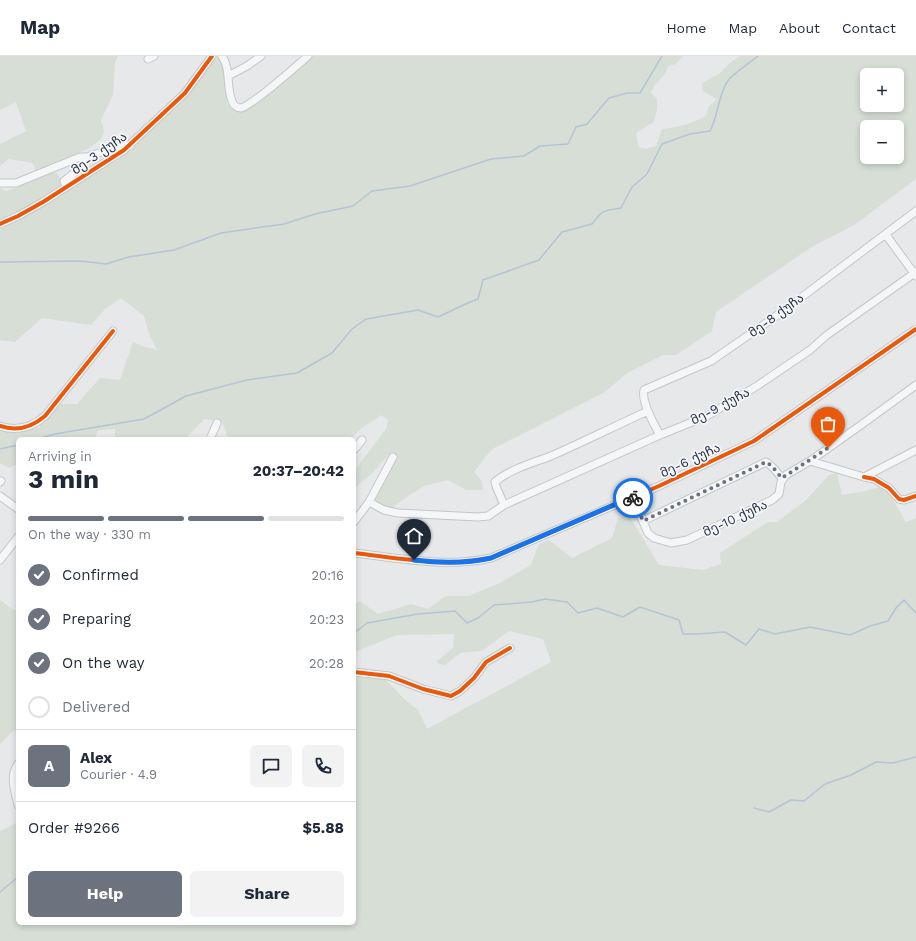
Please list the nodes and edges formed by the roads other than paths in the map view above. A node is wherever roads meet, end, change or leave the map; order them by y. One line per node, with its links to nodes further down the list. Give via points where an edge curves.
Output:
1 (212, 56): 6 (street, მე-3 ქუჩა, via 185,93)
2 (222, 56): 5 (street)
3 (261, 56): 5 (street)
4 (308, 56): 5 (street, via 242,108 232,102)
5 (228, 76)
6 (130, 146): 7 (street, via 122,144 87,157); 9 (street, მე-3 ქუჩა)
7 (80, 157): 8 (street, via 16,183); 9 (street, via 84,160 83,166 64,181)
8 (0, 183)
9 (66, 187): 11 (street, მე-3 ქუჩა)
10 (916, 211): 12 (street, მე-8 ქუჩა)
11 (0, 224)
12 (886, 235): 13 (street); 17 (street, მე-8 ქუჩა, via 782,312 711,360 644,390)
13 (915, 274): 20 (street, მე-9 ქუჩა, via 756,386 707,416)
14 (916, 329): 31 (street, მე-6 ქუჩა, via 754,441)
15 (113, 331): 19 (street, via 45,416 26,427 17,429)
16 (916, 385): 26 (street)
17 (648, 411): 20 (street, მე-8 ქუჩა); 33 (street, via 499,479 495,482)
18 (217, 423): 21 (street)
19 (0, 426)
20 (660, 435): 33 (street, მე-9 ქუჩა)
21 (211, 437)
22 (362, 440): 23 (street)
23 (356, 448)
24 (916, 450): 27 (street)
25 (393, 457): 32 (street)
26 (810, 461): 27 (street); 28 (street)
27 (864, 477): 30 (street, via 874,479 889,488 900,499)
28 (782, 478): 36 (street, via 771,464 766,462); 36 (street, მე-10 ქუჩა, via 779,494 772,500 687,540 671,543 654,538 648,533)
29 (0, 496): 34 (street)
30 (916, 496)
31 (632, 497): 36 (street, მე-10 ქუჩა); 38 (street, მე-6 ქუჩა, via 491,558 444,563)
32 (369, 502): 33 (street, via 384,510 398,513 478,517 488,516); 35 (street)
33 (504, 505)
34 (16, 508)
35 (356, 519)
36 (643, 521)
37 (16, 540): 39 (street)
38 (356, 553)
39 (0, 560)
40 (510, 648): 41 (street, via 486,662 460,692 451,696 423,690 389,676)
41 (356, 672)
42 (16, 766): 43 (street, via 13,770 13,780)
43 (16, 795)

